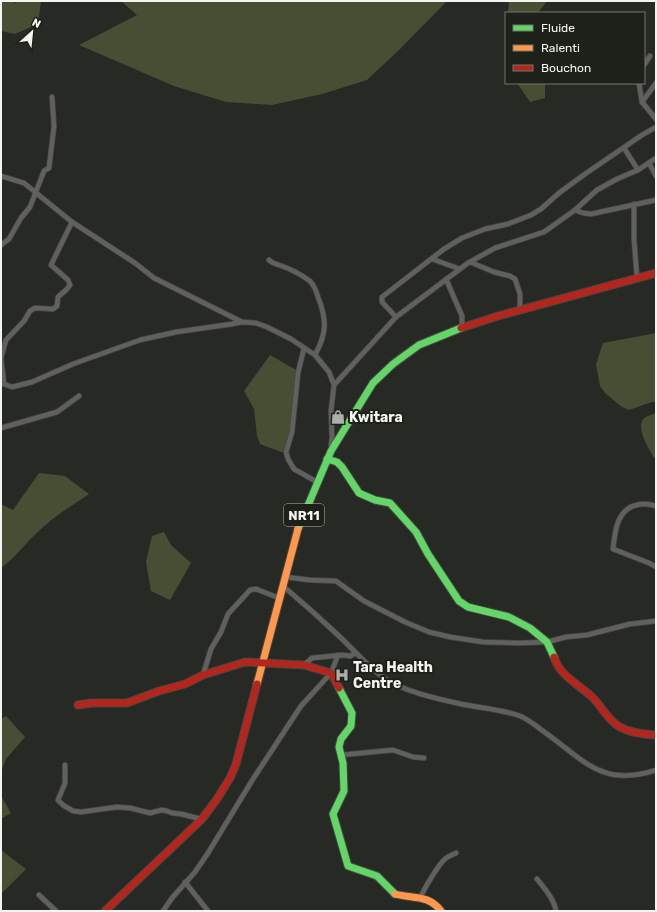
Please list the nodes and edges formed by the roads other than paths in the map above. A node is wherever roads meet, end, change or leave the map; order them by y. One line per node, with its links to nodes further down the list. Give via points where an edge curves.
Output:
1 (650, 56): 2 (street)
2 (645, 64)
3 (656, 83): 6 (street)
4 (639, 84): 6 (street)
5 (52, 97): 15 (street, via 54,126 49,168 44,171)
6 (642, 102): 7 (street)
7 (656, 119)
8 (656, 127): 9 (street)
9 (624, 148): 12 (street); 21 (street, via 531,215 462,238)
10 (656, 158): 11 (street)
11 (649, 163): 12 (street); 14 (street)
12 (638, 170): 18 (street, via 597,190)
13 (1, 176): 15 (street, via 24,183)
14 (656, 176)
15 (36, 193): 19 (street); 20 (street, via 9,239)
16 (656, 200): 17 (street)
17 (634, 204): 18 (street, via 591,214); 26 (street)
18 (575, 210): 23 (street, via 544,232 495,248)
19 (72, 222): 30 (street, via 154,278); 34 (street, via 51,265 70,285 58,297 57,306 53,309 35,308 30,311 6,340 1,358)
20 (1, 245)
21 (432, 259): 24 (street); 29 (street, via 382,296 382,302)
22 (269, 260): 33 (street, via 309,280 315,290 323,310 325,331)
23 (470, 262): 24 (street); 28 (street, via 515,279 520,294)
24 (460, 269): 27 (street)
25 (656, 272): 26 (main road, NR11)
26 (637, 278): 28 (main road, NR11)
27 (446, 279): 29 (street); 31 (street, via 462,316)
28 (520, 310): 31 (main road, NR11)
29 (396, 317): 35 (street)
30 (242, 322): 32 (street, via 267,327); 34 (street, via 140,340 32,382 12,386)
31 (462, 327): 38 (main road, NR11, via 419,345 393,364 373,383)
32 (304, 348): 33 (street); 40 (street, via 298,373 292,432 286,452 294,469)
33 (315, 355): 35 (street, via 329,372)
34 (3, 384)
35 (334, 385): 38 (street)
36 (79, 396): 37 (street, via 57,412)
37 (1, 428)
38 (331, 451): 39 (main road, NR11)
39 (327, 459): 40 (main road, NR11); 47 (main road, via 337,462 342,467 359,493 390,503 416,532 459,601 468,607 509,617 530,628)
40 (317, 482): 43 (main road, NR11, via 299,526)
41 (656, 506): 42 (street, via 642,504 630,506 624,511 618,523 613,549 650,563)
42 (656, 568)
43 (285, 577): 44 (main road, NR11); 47 (street, via 339,582 376,608 429,632 483,642)
44 (283, 586): 45 (main road, NR11); 48 (street)
45 (279, 598): 50 (main road, NR11); 53 (street, via 256,589 250,590 228,614 211,649)
46 (656, 621): 47 (street)
47 (547, 642): 55 (main road, via 559,669 591,696 605,715 620,727 636,733)
48 (356, 653): 49 (street, via 350,656); 59 (street, via 384,678 398,686 461,704 522,716 586,764 601,772 624,777)
49 (338, 655): 51 (street, via 312,658); 52 (street)
50 (263, 663): 51 (main road); 53 (main road, via 245,662); 60 (main road, NR11, via 236,764 230,778)
51 (304, 665): 52 (main road)
52 (331, 674): 56 (main road, via 352,713 351,726 341,739); 63 (street, via 301,706 208,853)
53 (203, 675): 54 (main road, via 185,684 127,703)
54 (78, 705)
55 (656, 735)
56 (341, 755): 57 (street, via 393,750); 65 (main road, via 344,790 333,814 348,866 377,876 393,894)
57 (424, 758)
58 (65, 765): 60 (street, via 65,783 58,800 73,811 117,806 150,813 162,810)
59 (656, 770)
60 (202, 819): 67 (main road, NR11)
61 (456, 853): 65 (street, via 443,861)
62 (537, 879): 71 (street)
63 (185, 882): 68 (street); 69 (street)
64 (39, 895): 66 (street)
65 (421, 898): 70 (main road, via 429,900)
66 (56, 911)
67 (105, 911)
68 (163, 911)
69 (208, 911)
70 (441, 911)
71 (556, 911)

